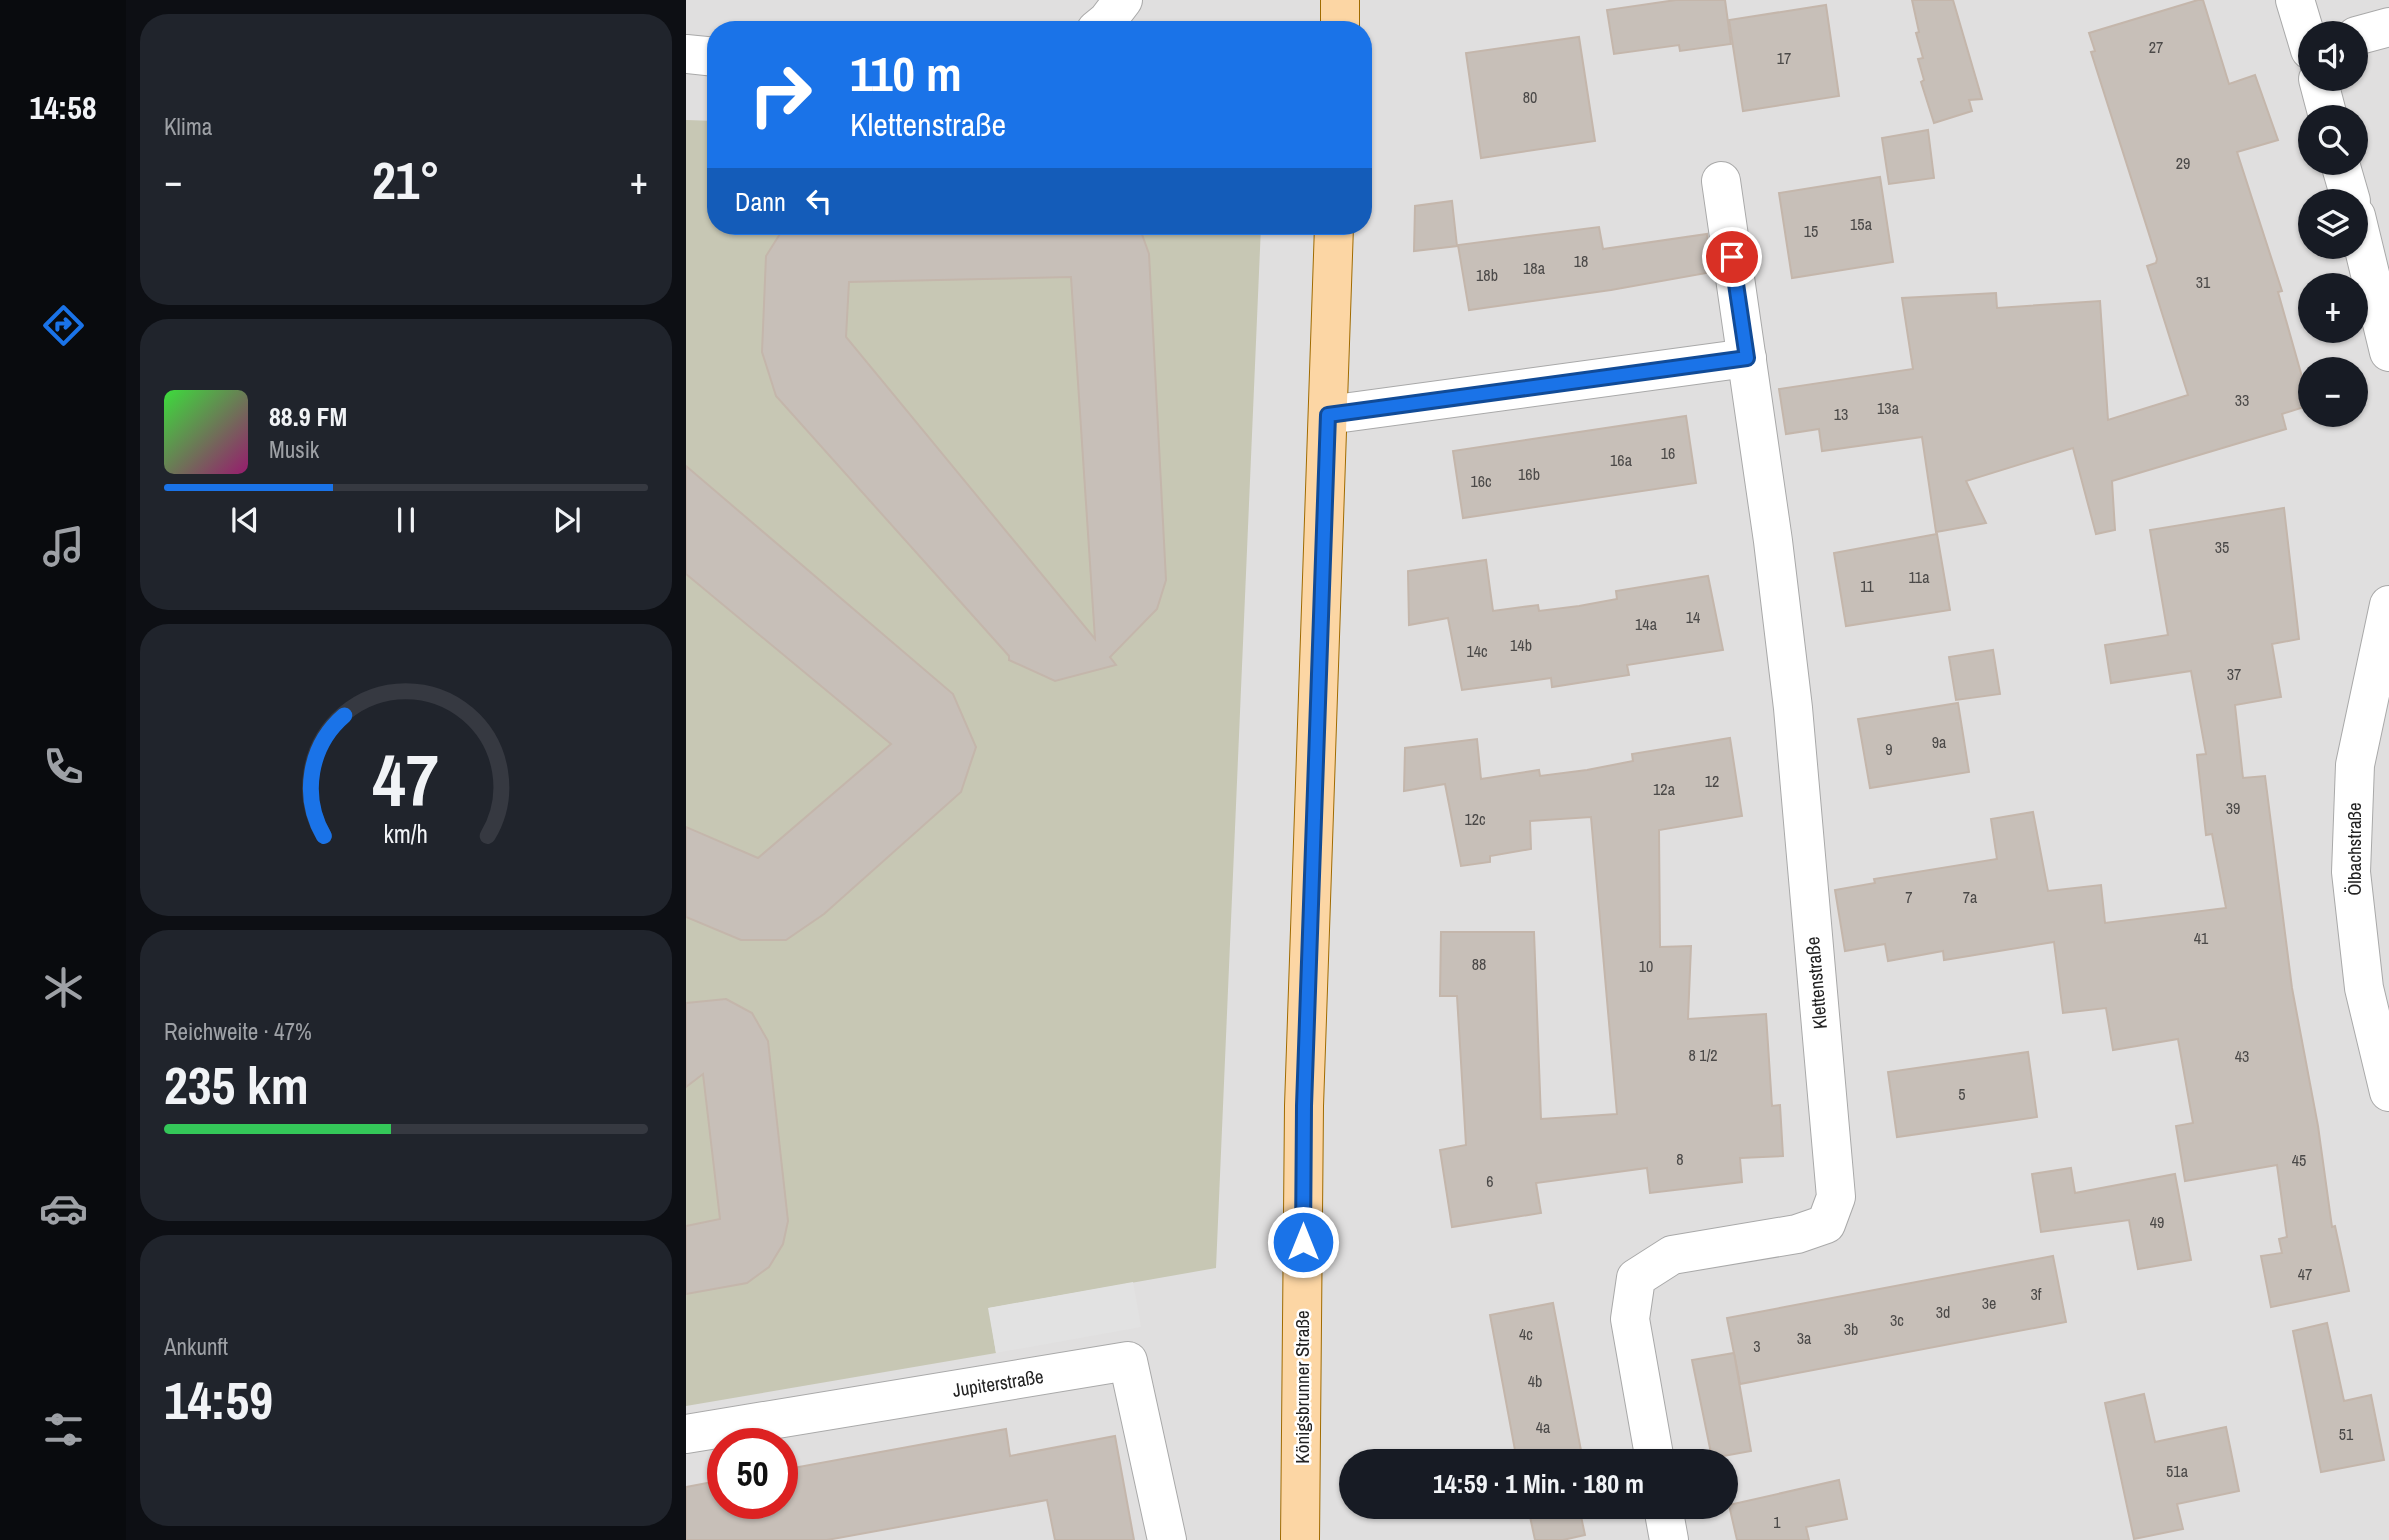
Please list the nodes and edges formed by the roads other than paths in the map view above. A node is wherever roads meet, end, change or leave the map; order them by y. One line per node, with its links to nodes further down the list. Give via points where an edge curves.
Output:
1 (1124, 0): 4 (street)
2 (1340, 0): 5 (main road)
3 (2295, 0): 6 (street)
4 (1107, 21)
5 (1339, 21)
6 (2301, 21)
7 (2389, 27): 8 (street)
8 (2368, 33)
9 (686, 54): 10 (street)
10 (707, 56)
11 (1721, 181): 15 (street, Klettenstraße)
12 (1334, 235): 16 (main road, Königsbrunner Straße)
13 (2370, 237): 14 (street)
14 (2389, 352)
15 (1747, 358): 16 (street); 20 (street, Klettenstraße, via 1793,708 1836,1197 1826,1224 1797,1234 1672,1255 1636,1278 1630,1319)
16 (1328, 415): 23 (main road, Königsbrunner Straße, via 1304,1106)
17 (2389, 605): 18 (street, Ölbachstraße, via 2356,765 2351,872 2364,988)
18 (2389, 1092)
19 (686, 1434): 22 (street, Jupiterstraße, via 1128,1361)
20 (1653, 1449)
21 (1665, 1519): 24 (street)
22 (1167, 1540)
23 (1300, 1540)
24 (1669, 1540)

